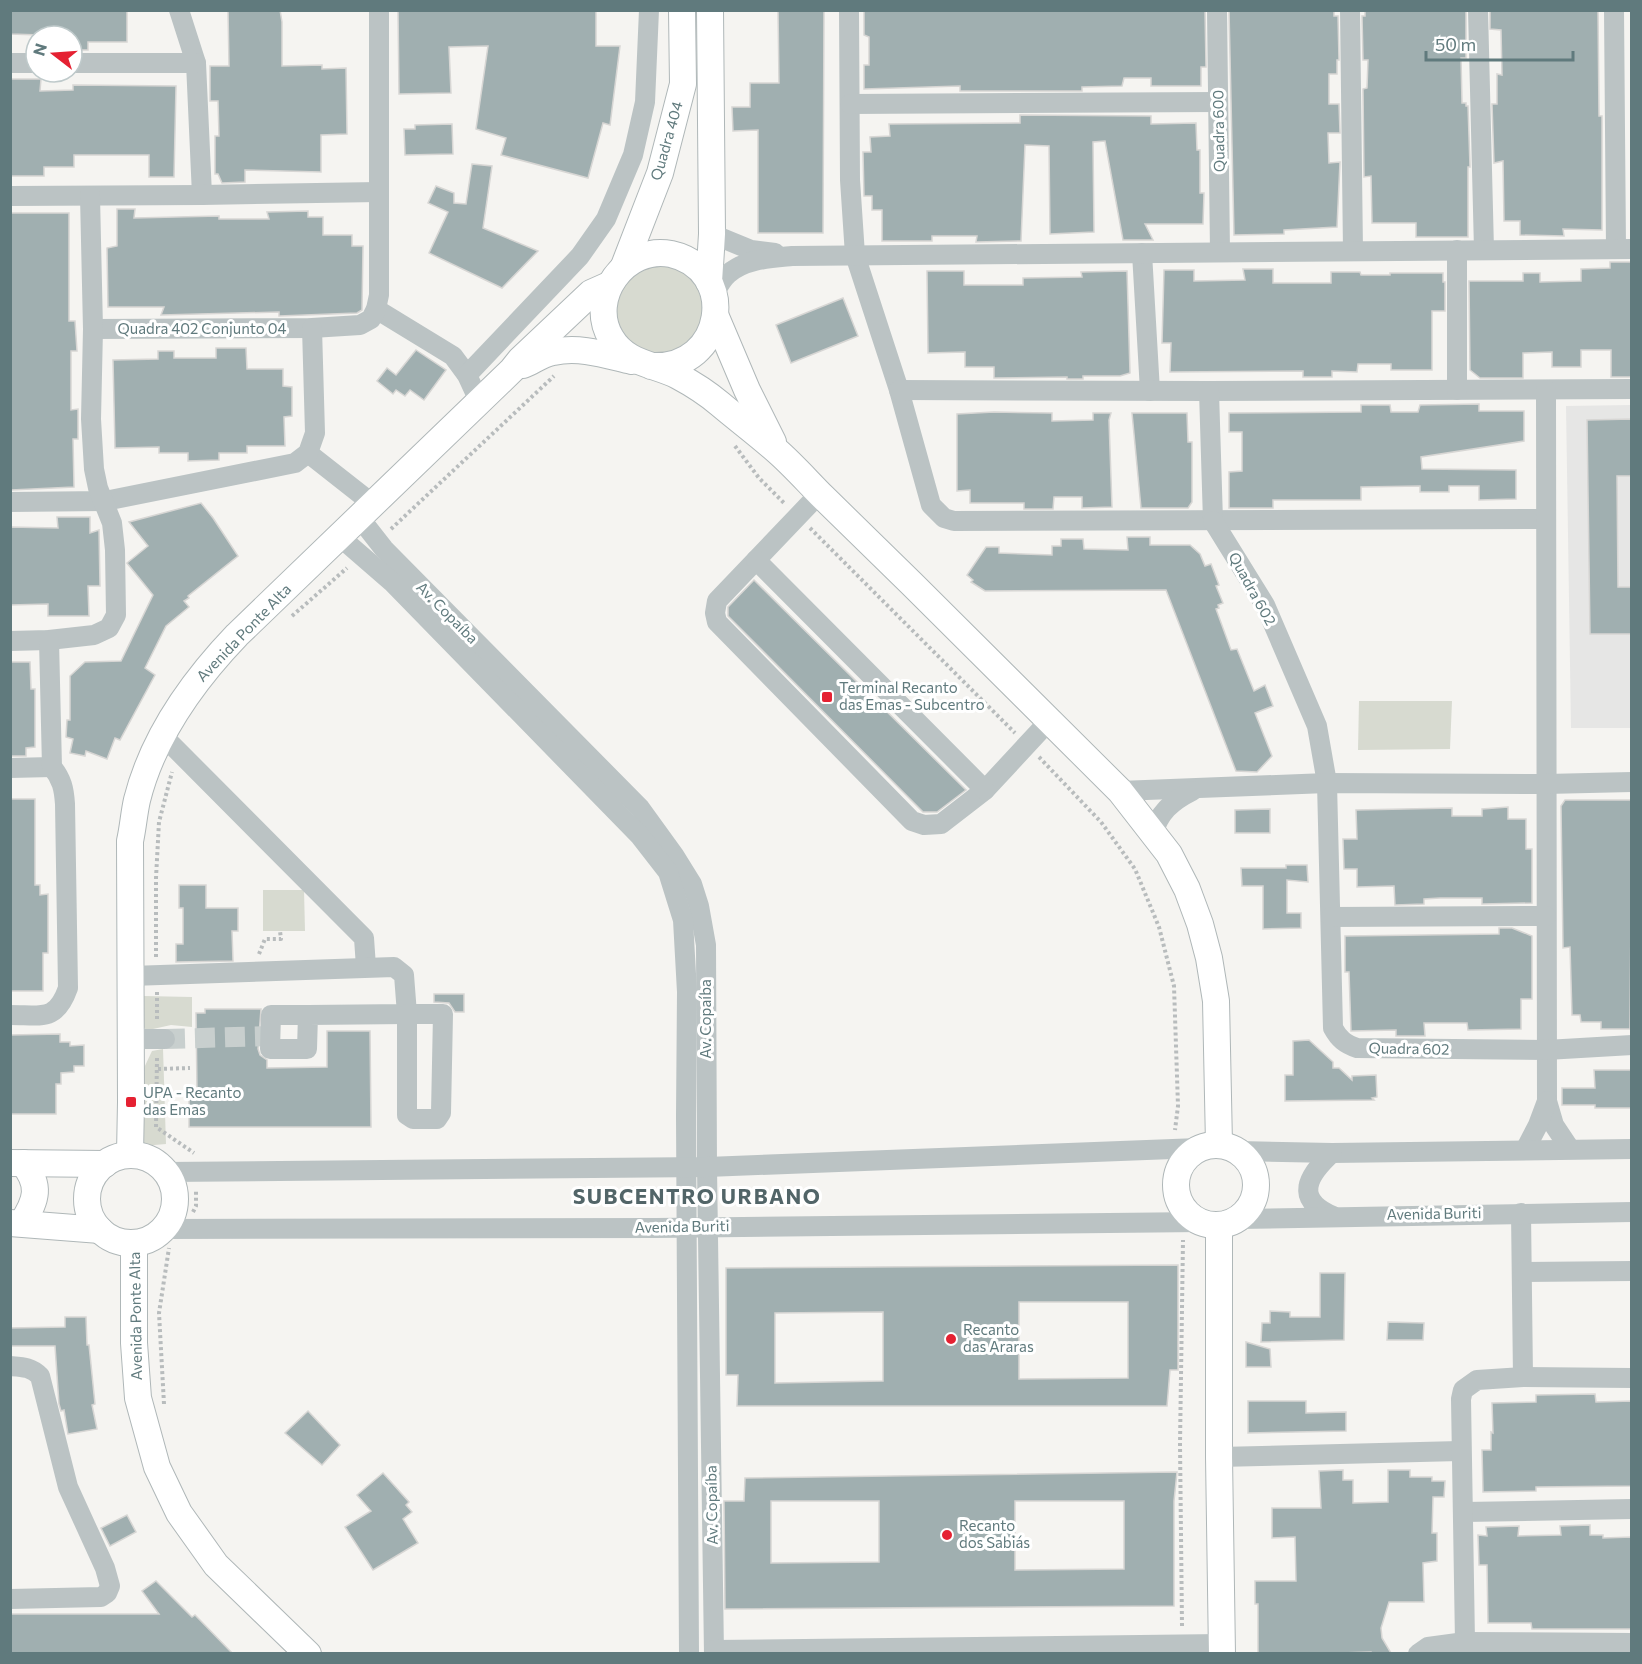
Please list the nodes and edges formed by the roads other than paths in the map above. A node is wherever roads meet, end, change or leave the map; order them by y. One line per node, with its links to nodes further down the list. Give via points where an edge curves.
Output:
1 (179, 10): 12 (street)
2 (380, 10): 16 (street)
3 (648, 10): 32 (street, via 645,102 633,155 606,219 580,256)
4 (682, 10): 29 (main road, Quadra 404, via 683,84 660,173)
5 (710, 10): 20 (main road)
6 (849, 10): 15 (street)
7 (1217, 10): 14 (street, Quadra 600)
8 (1350, 10): 24 (street)
9 (1479, 10): 23 (street)
10 (1614, 10): 13 (street)
11 (84, 63): 12 (street)
12 (196, 63): 17 (street)
13 (1623, 96): 21 (street)
14 (1218, 102): 15 (street); 25 (street, Quadra 600)
15 (850, 104): 27 (street)
16 (379, 192): 17 (street); 31 (street)
17 (202, 195): 19 (street)
18 (10, 196): 19 (street)
19 (90, 196): 34 (street)
20 (712, 234): 28 (street, via 752,250); 30 (main road)
21 (1624, 249): 23 (street)
22 (1457, 250): 23 (street); 24 (street); 41 (street)
23 (1484, 250)
24 (1353, 251): 25 (street)
25 (1220, 252): 26 (street)
26 (1142, 253): 27 (street); 43 (street)
27 (855, 255): 28 (street); 40 (street)
28 (792, 256): 30 (street, via 742,265 727,274)
29 (616, 276): 30 (main road, via 645,255 670,254 693,264); 35 (main road, Avenida Ponte Alta, via 591,293); 36 (main road, via 604,302 604,321 622,352)
30 (713, 298): 36 (main road, via 711,332 703,346 671,365); 47 (main road, via 747,390)
31 (376, 309): 33 (street, Quadra 402 Conjunto 04, via 371,319 360,325); 38 (street, via 446,350)
32 (528, 312): 35 (street); 38 (street)
33 (312, 328): 34 (street, Quadra 402 Conjunto 04); 46 (street, via 315,433)
34 (93, 329): 49 (street, via 94,469)
35 (548, 334): 37 (main road, Avenida Ponte Alta)
36 (644, 364): 37 (main road, Avenida Ponte Alta, via 571,350 553,352); 47 (main road, via 677,376 711,396)
37 (512, 370): 45 (main road, Avenida Ponte Alta)
38 (467, 375): 45 (street)
39 (1632, 389): 42 (street)
40 (899, 390): 43 (street); 53 (street, via 932,505 944,518)
41 (1457, 390): 42 (street); 44 (street)
42 (1546, 390): 52 (street)
43 (1150, 391): 44 (street)
44 (1209, 391): 53 (street)
45 (479, 401): 51 (main road, Avenida Ponte Alta)
46 (308, 453): 49 (street, via 295,463); 51 (street)
47 (779, 453): 48 (main road)
48 (820, 493): 55 (street); 58 (main road)
49 (105, 501): 50 (street); 56 (street, via 115,550 116,615 103,632)
50 (10, 502)
51 (367, 510): 54 (main road, Avenida Ponte Alta); 90 (street, Av. Copaíba, via 366,526 384,549 639,808 692,884 706,945)
52 (1546, 519): 53 (street); 64 (street)
53 (1213, 521): 63 (street, Quadra 602, via 1269,615 1317,726)
54 (340, 537): 59 (main road, Avenida Ponte Alta, via 216,657); 89 (street, Av. Copaíba, via 401,591 640,836 668,872 683,920)
55 (756, 560): 66 (street); 66 (street, via 717,601 717,622 912,821 941,824)
56 (49, 640): 57 (street); 60 (street)
57 (10, 641)
58 (1049, 721): 66 (street); 67 (main road)
59 (162, 735): 71 (street, via 364,938); 72 (main road, Avenida Ponte Alta, via 137,801 130,841)
60 (52, 767): 61 (street); 74 (street, via 63,786 65,804 68,988 63,1002 54,1011 44,1015)
61 (10, 768)
62 (1632, 782): 64 (street)
63 (1327, 783): 64 (street); 65 (street); 70 (street, Quadra 602)
64 (1546, 784): 69 (street)
65 (1195, 789): 67 (street); 68 (street, via 1164,810)
66 (985, 790)
67 (1120, 791): 68 (main road)
68 (1153, 836): 81 (main road, via 1169,854 1187,889 1209,958 1215,1001)
69 (1546, 916): 70 (street); 79 (street)
70 (1331, 917): 79 (street, Quadra 602, via 1333,1028 1347,1044 1357,1048)
71 (366, 967): 72 (street); 73 (street, via 400,970 406,981)
72 (131, 976): 76 (main road, Avenida Ponte Alta)
73 (407, 1014): 73 (street, via 407,1115 413,1119 437,1119 441,1113 443,1014); 75 (street)
74 (10, 1015)
75 (308, 1015)
76 (131, 1039): 77 (street); 86 (main road, Avenida Ponte Alta)
77 (165, 1040)
78 (1632, 1045): 79 (street, Quadra 602)
79 (1546, 1050): 80 (street)
80 (1547, 1101): 82 (street, via 1554,1125); 84 (street)
81 (1218, 1148): 85 (street); 90 (street); 95 (main road, via 1188,1156 1176,1179 1181,1205 1190,1215); 95 (main road, via 1246,1158 1256,1179 1256,1191 1246,1212)
82 (1570, 1149): 83 (street); 84 (street)
83 (1632, 1149)
84 (1525, 1150): 85 (street)
85 (1332, 1153): 94 (street, via 1316,1168 1308,1188 1314,1204)
86 (130, 1154): 88 (main road); 91 (main road, via 150,1158)
87 (16, 1163): 88 (main road); 96 (main road, via 34,1181 36,1194 31,1210)
88 (105, 1164): 100 (main road, via 96,1171 87,1199 89,1214)
89 (687, 1167): 90 (street); 91 (street); 98 (street, Av. Copaíba)
90 (707, 1167): 97 (street, Av. Copaíba)
91 (166, 1172): 99 (main road, via 175,1193 175,1208)
92 (1632, 1212): 93 (street, Avenida Buriti)
93 (1521, 1213): 94 (street, Avenida Buriti); 103 (street)
94 (1333, 1216): 95 (street, Avenida Buriti)
95 (1209, 1222): 97 (street, Avenida Buriti); 108 (main road)
96 (16, 1223): 100 (main road)
97 (708, 1227): 98 (street, Avenida Buriti); 116 (street, Av. Copaíba)
98 (687, 1228): 99 (street, Avenida Buriti); 118 (street, Av. Copaíba)
99 (163, 1229): 101 (main road, Avenida Buriti, via 148,1240)
100 (100, 1230): 101 (main road, via 120,1242)
101 (134, 1243): 117 (main road, Avenida Ponte Alta, via 138,1398 157,1467 179,1513 216,1565)
102 (1632, 1271): 103 (street)
103 (1523, 1272): 105 (street)
104 (10, 1366): 111 (street, via 30,1369 40,1376 68,1487 110,1586 101,1597)
105 (1523, 1377): 106 (street); 107 (street, via 1477,1380 1463,1390)
106 (1632, 1378)
107 (1460, 1451): 108 (street); 110 (street)
108 (1219, 1457): 114 (main road)
109 (1632, 1509): 110 (street)
110 (1464, 1512): 112 (street)
111 (10, 1599)
112 (1465, 1642): 115 (street); 119 (street, via 1428,1647)
113 (1632, 1643): 115 (street)
114 (1222, 1649): 116 (street, via 1183,1643)
115 (1539, 1649)
116 (714, 1652)
117 (308, 1653)
118 (689, 1653)
119 (1418, 1653)

